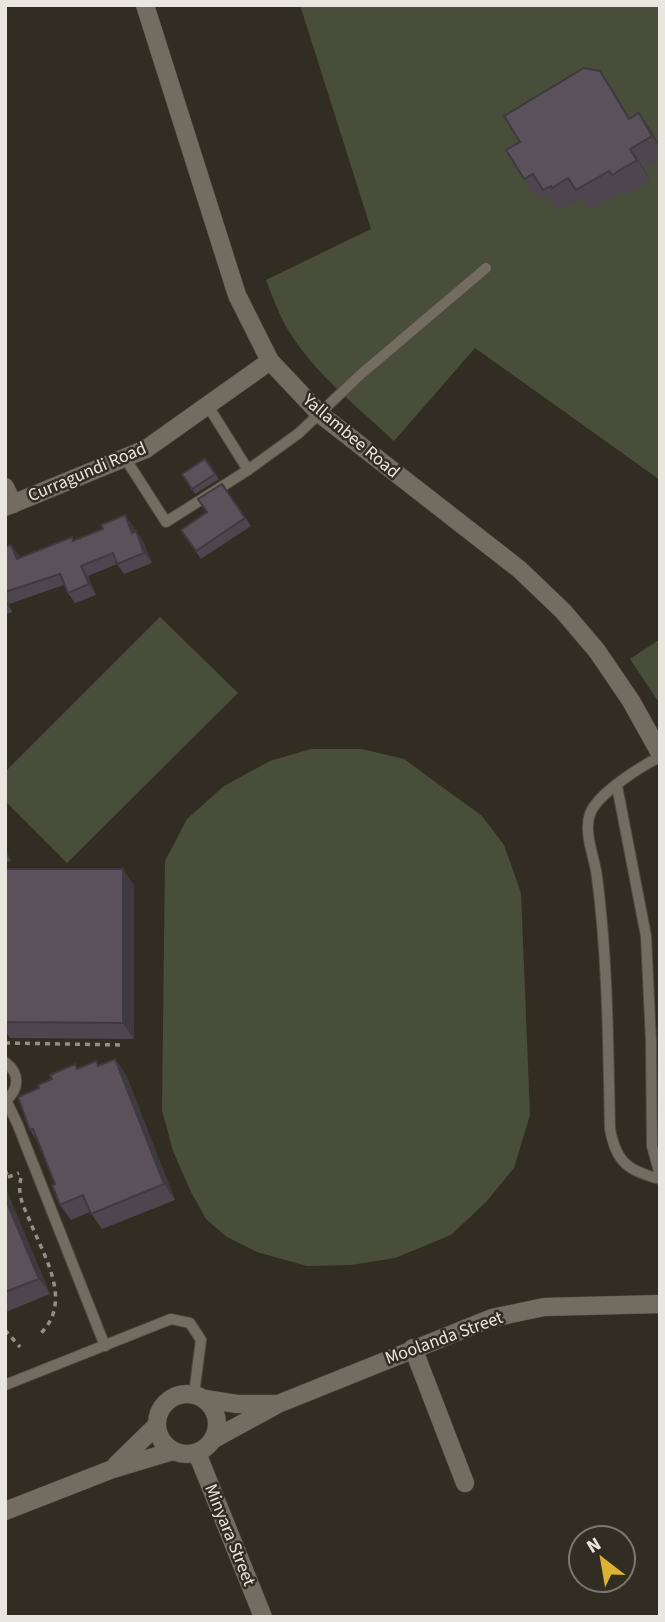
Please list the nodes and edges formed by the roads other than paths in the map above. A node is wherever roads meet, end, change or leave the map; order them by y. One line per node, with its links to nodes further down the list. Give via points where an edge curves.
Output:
1 (145, 5): 3 (street, Yallambee Road, via 237,295)
2 (486, 268): 5 (lane)
3 (270, 361): 4 (street, Curragundi Road); 5 (street, Yallambee Road)
4 (208, 406): 6 (street, Curragundi Road, via 146,449); 7 (lane)
5 (320, 414): 7 (lane); 9 (street, Yallambee Road, via 519,569 563,611 631,701)
6 (125, 458): 7 (lane, via 166,523); 8 (street, Curragundi Road)
7 (248, 470)
8 (8, 499)
9 (660, 755): 10 (lane)
10 (617, 786): 13 (lane, via 646,936 652,1146); 13 (lane, via 590,812 588,827 607,986 610,1129 625,1166)
11 (5, 1062): 12 (lane, via 17,1082)
12 (6, 1100): 15 (lane)
13 (660, 1177)
14 (660, 1304): 16 (street, Moolanda Street, via 544,1307 492,1318)
15 (105, 1346): 17 (lane); 18 (lane, via 171,1319 190,1323 201,1340)
16 (412, 1348): 19 (street, Moolanda Street); 25 (street)
17 (5, 1385)
18 (200, 1397): 19 (street, Moolanda Street, via 237,1404); 20 (street, via 185,1393 167,1400); 21 (street, via 216,1415)
19 (278, 1404): 21 (street, Moolanda Street)
20 (156, 1426): 22 (street, via 164,1445); 24 (street)
21 (212, 1440): 23 (street)
22 (173, 1451): 23 (street); 24 (street)
23 (197, 1453): 27 (street, Minyara Street)
24 (110, 1469): 26 (street)
25 (465, 1483)
26 (5, 1511)
27 (263, 1617)

